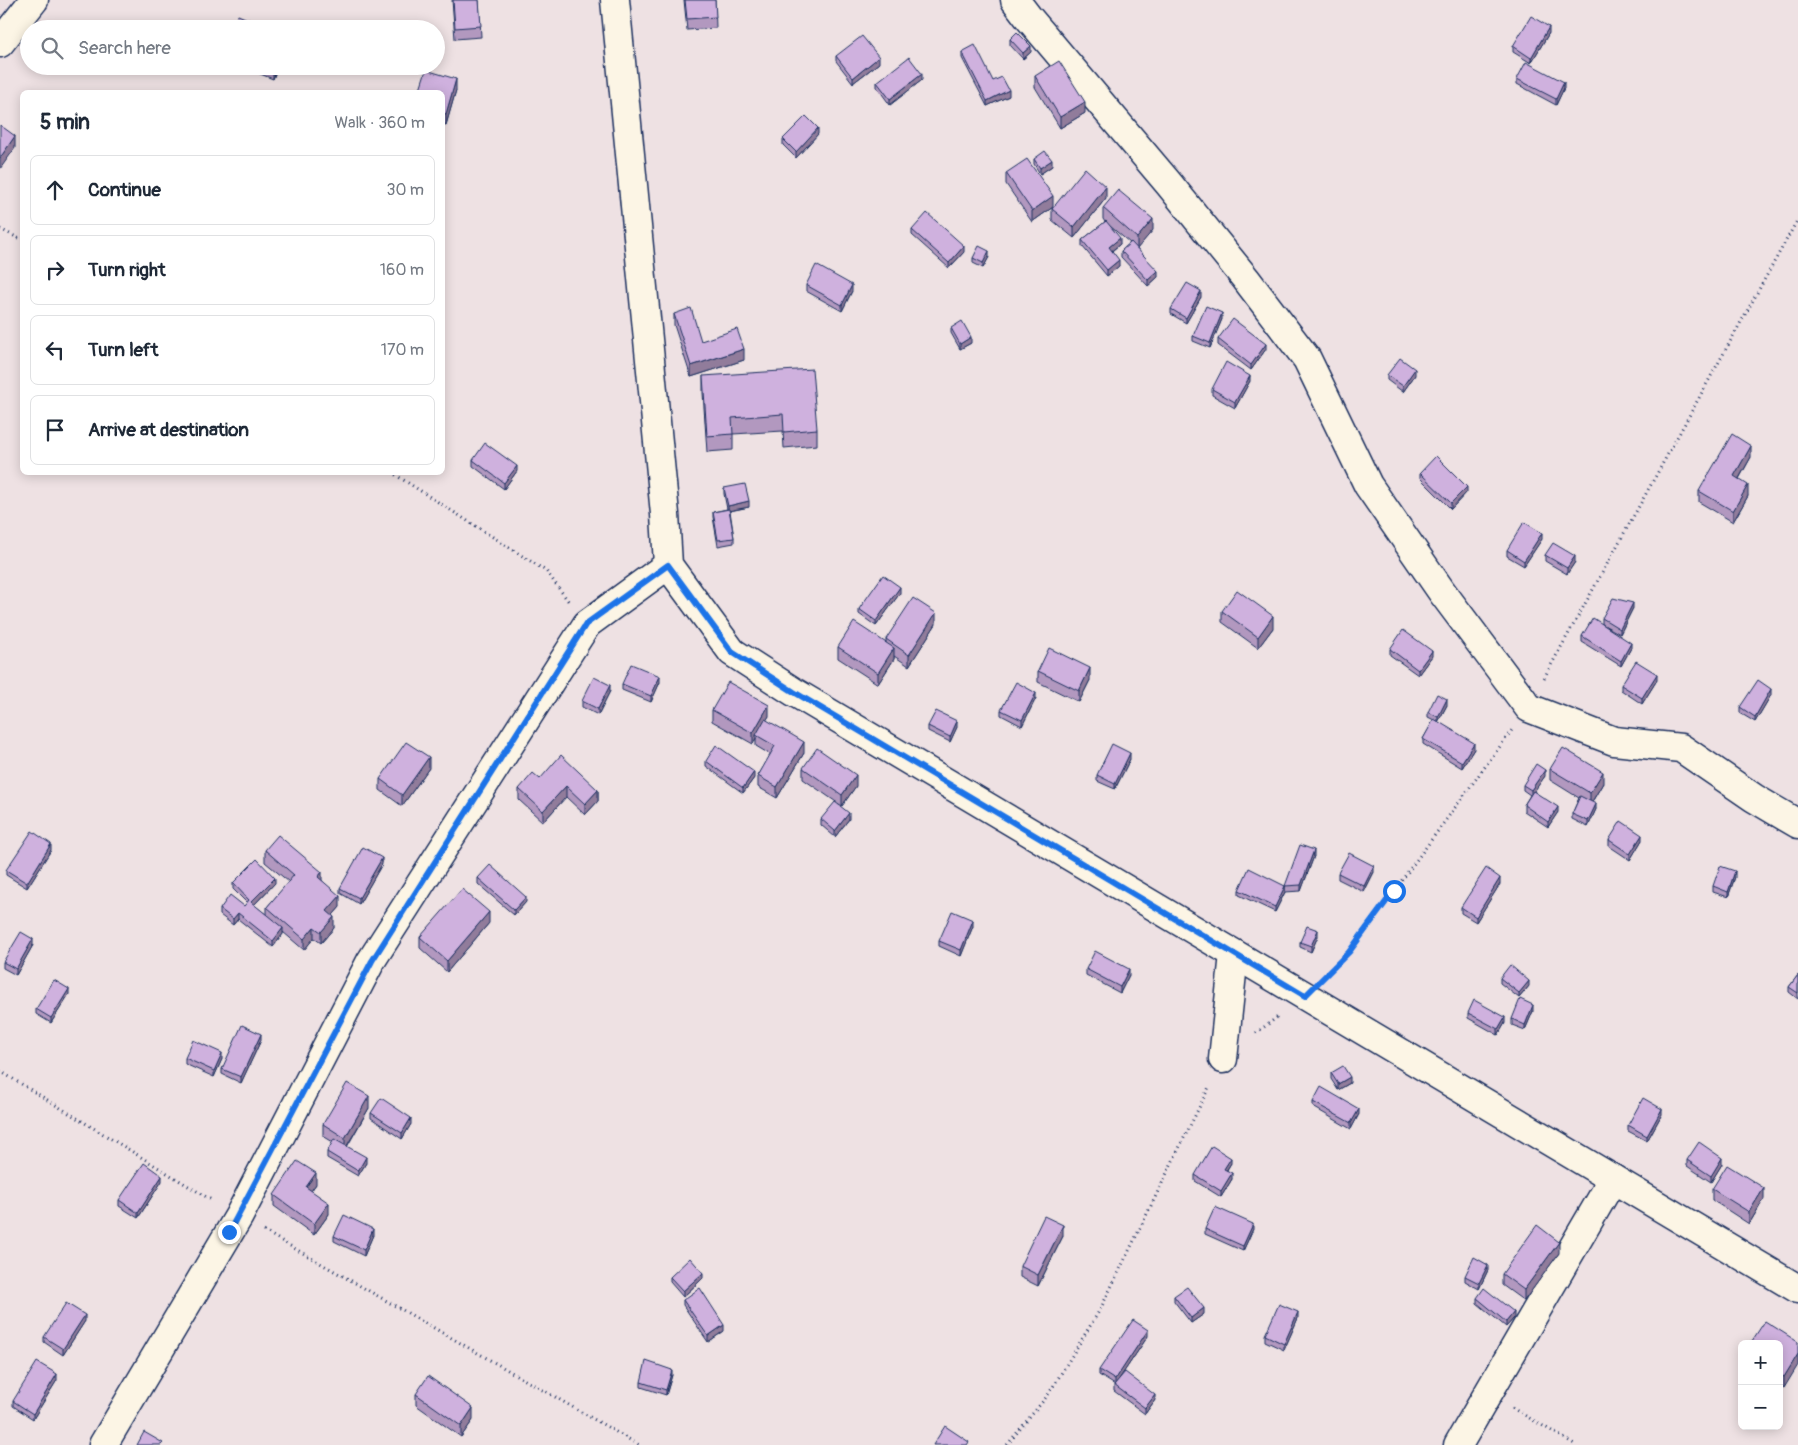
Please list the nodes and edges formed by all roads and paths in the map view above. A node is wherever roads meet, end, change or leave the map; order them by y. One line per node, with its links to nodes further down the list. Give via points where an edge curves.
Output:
1 (34, 0): 4 (street)
2 (615, 0): 9 (street)
3 (1015, 0): 11 (street, via 1169,184 1307,359 1368,486)
4 (0, 43)
5 (1798, 218): 11 (path)
6 (0, 228): 7 (path)
7 (20, 239)
8 (396, 475): 10 (path, via 546,571)
9 (668, 565): 10 (street); 13 (street, via 732,652)
10 (586, 624): 18 (street, via 372,961)
11 (1529, 708): 12 (street, via 1614,741 1681,748); 14 (path, via 1349,952)
12 (1798, 824)
13 (1234, 954): 14 (street); 15 (street)
14 (1305, 996): 15 (path); 17 (street)
15 (1223, 1059): 23 (path, via 1101,1308 1048,1395)
16 (0, 1071): 18 (path)
17 (1614, 1179): 19 (street); 20 (street)
18 (239, 1216): 21 (street); 22 (path)
19 (1798, 1289)
20 (1488, 1394): 24 (street); 25 (path)
21 (103, 1445)
22 (639, 1445)
23 (1007, 1445)
24 (1458, 1445)
25 (1576, 1445)

